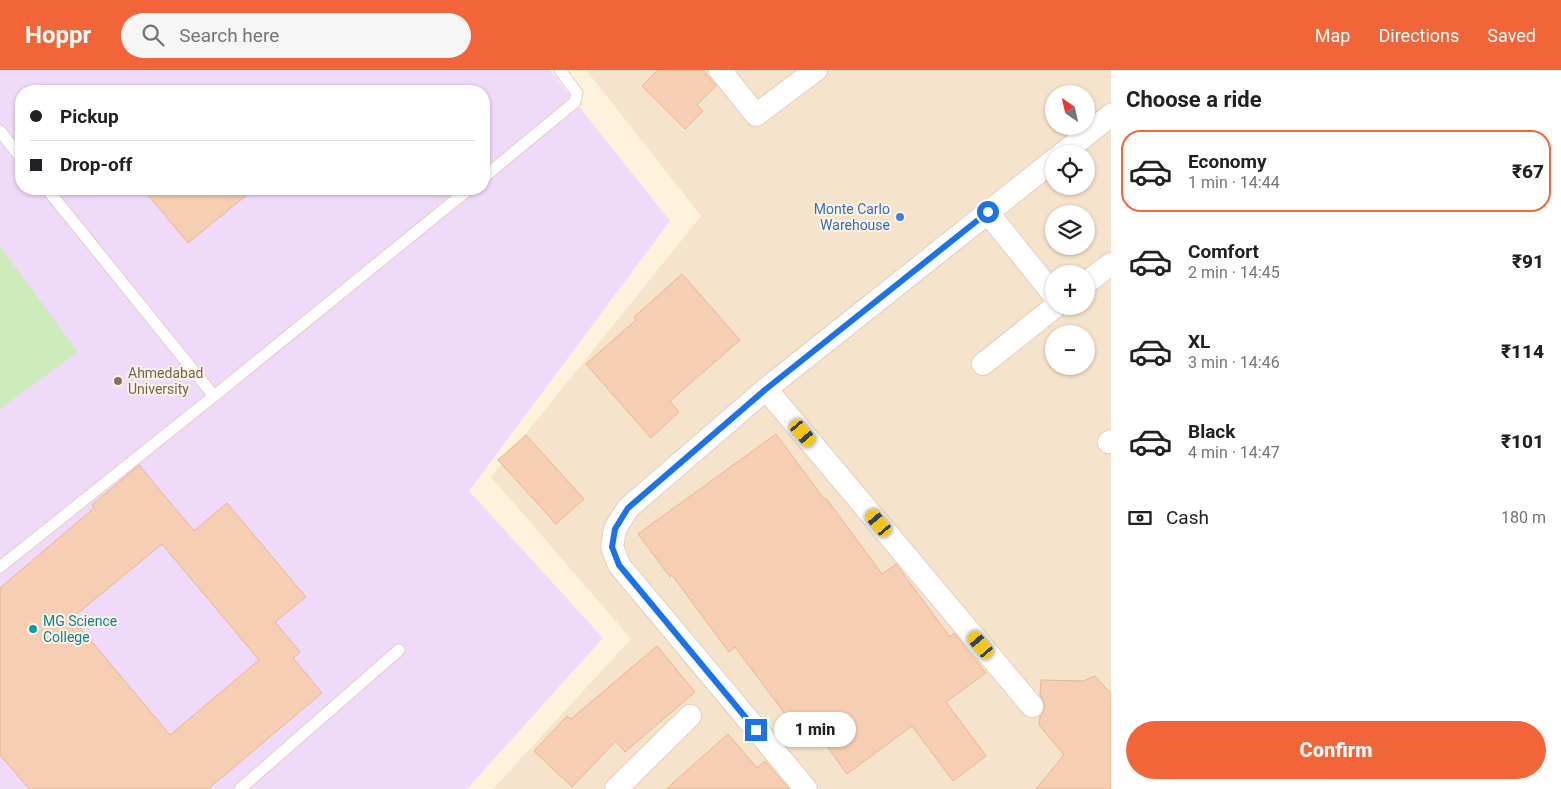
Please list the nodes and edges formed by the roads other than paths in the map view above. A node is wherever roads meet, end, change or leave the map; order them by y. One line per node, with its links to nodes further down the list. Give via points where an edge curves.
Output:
1 (560, 70): 9 (lane, via 577,93 575,102)
2 (720, 70): 3 (street, via 756,115)
3 (816, 70)
4 (1111, 114): 6 (street)
5 (0, 131): 7 (lane)
6 (1073, 145)
7 (15, 150)
8 (1045, 167): 12 (street)
9 (490, 172)
10 (51, 195): 19 (lane)
11 (462, 195): 19 (lane)
12 (988, 212): 15 (street); 18 (street)
13 (1111, 264): 14 (street)
14 (1095, 276)
15 (1045, 284)
16 (1045, 315): 17 (street)
17 (983, 364)
18 (766, 389): 22 (street); 26 (street, via 628,508 615,529 612,547 619,565)
19 (214, 396): 20 (lane)
20 (0, 567)
21 (399, 650): 24 (lane)
22 (1032, 706)
23 (690, 716): 25 (street)
24 (240, 789)
25 (616, 789)
26 (806, 789)

